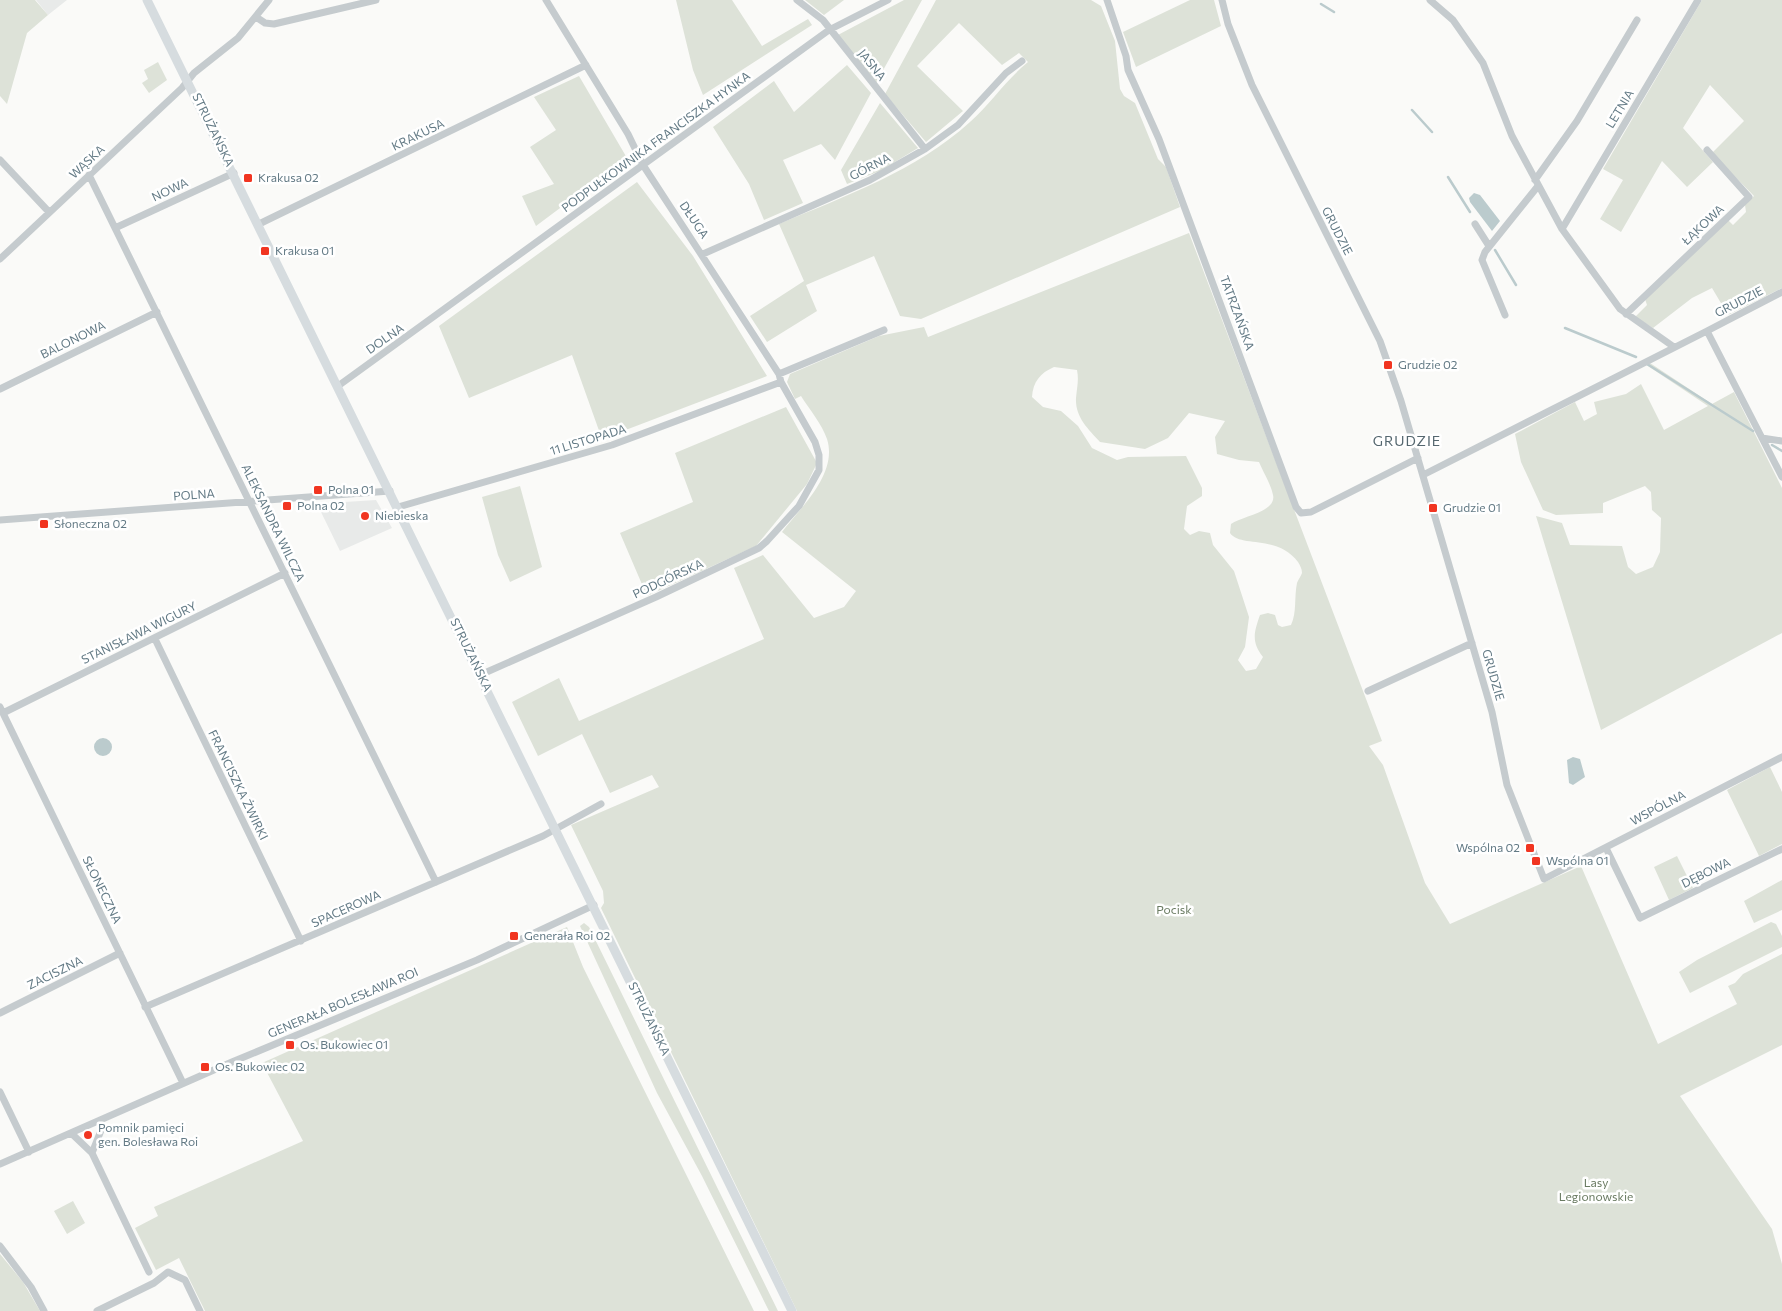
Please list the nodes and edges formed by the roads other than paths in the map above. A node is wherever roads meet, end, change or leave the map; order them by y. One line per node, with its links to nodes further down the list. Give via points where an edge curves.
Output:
1 (148, 0): 16 (main road, STRUŻAŃSKA)
2 (269, 0): 11 (street, WĄSKA)
3 (376, 0): 11 (street, via 274,24)
4 (546, 0): 15 (street, DŁUGA)
5 (797, 0): 13 (street, JASNA, via 823,20)
6 (888, 0): 13 (street, PODPUŁKOWNIKA FRANCISZKA HYNKA)
7 (1108, 0): 46 (street, TATRZAŃSKA, via 1128,70 1160,139 1296,507 1301,513 1311,512)
8 (1222, 0): 46 (street, GRUDZIE, via 1252,85 1380,341)
9 (1430, 0): 23 (street, via 1453,20 1483,63 1512,136)
10 (1698, 0): 28 (street, LETNIA)
11 (256, 17): 16 (street, WĄSKA)
12 (1637, 20): 23 (street)
13 (829, 30): 17 (street, JASNA); 20 (street, PODPUŁKOWNIKA FRANCISZKA HYNKA)
14 (1022, 62): 17 (street, GÓRNA, via 1006,73 958,125)
15 (586, 65): 20 (street, DŁUGA); 25 (street, KRAKUSA)
16 (189, 81): 21 (main road, STRUŻAŃSKA); 22 (street, WĄSKA)
17 (925, 149): 30 (street, GÓRNA, via 870,180)
18 (1707, 150): 35 (street, ŁĄKOWA, via 1749,197)
19 (0, 160): 24 (street)
20 (643, 165): 30 (street, DŁUGA); 33 (street, PODPUŁKOWNIKA FRANCISZKA HYNKA)
21 (234, 173): 25 (main road, STRUŻAŃSKA); 27 (street, NOWA)
22 (89, 175): 24 (street, WĄSKA); 27 (street, ALEKSANDRA WILCZA)
23 (1536, 183): 28 (street); 29 (street)
24 (49, 212): 31 (street, WĄSKA)
25 (259, 224): 41 (main road, STRUŻAŃSKA)
26 (1475, 224): 29 (street)
27 (116, 228): 34 (street, ALEKSANDRA WILCZA)
28 (1562, 229): 35 (street)
29 (1489, 246): 36 (street, via 1482,260 1483,267)
30 (703, 254): 40 (street, DŁUGA)
31 (0, 259)
32 (1782, 292): 38 (street, GRUDZIE)
33 (443, 311): 41 (street, DOLNA)
34 (157, 312): 42 (street, BALONOWA); 50 (street, ALEKSANDRA WILCZA)
35 (1626, 314): 39 (street)
36 (1505, 315)
37 (884, 330): 40 (street, 11 LISTOPADA)
38 (1707, 331): 39 (street, GRUDZIE); 43 (street, GRUDZIE)
39 (1674, 347): 47 (street, GRUDZIE)
40 (780, 378): 45 (street, DŁUGA); 51 (street, 11 LISTOPADA, via 612,446)
41 (338, 386): 49 (main road, STRUŻAŃSKA)
42 (0, 389)
43 (1762, 438): 44 (street); 48 (street, GRUDZIE)
44 (1782, 441)
45 (820, 455): 56 (street, PODGÓRSKA, via 819,470 799,506 759,548)
46 (1418, 458): 47 (street, GRUDZIE)
47 (1423, 475): 55 (street, GRUDZIE)
48 (1782, 477)
49 (390, 491): 50 (street, POLNA); 51 (main road, STRUŻAŃSKA)
50 (251, 503): 52 (street, POLNA); 53 (street, ALEKSANDRA WILCZA)
51 (398, 507): 56 (main road, STRUŻAŃSKA)
52 (0, 520)
53 (284, 572): 54 (street, STANISŁAWA WIGURY); 65 (street, ALEKSANDRA WILCZA)
54 (154, 639): 58 (street, STANISŁAWA WIGURY); 67 (street, FRANCISZKA ŻWIRKI)
55 (1472, 643): 57 (street); 64 (street, GRUDZIE, via 1492,712 1506,785)
56 (480, 675): 61 (main road, STRUŻAŃSKA)
57 (1368, 691)
58 (1, 710): 68 (street, SŁONECZNA)
59 (1782, 757): 62 (street, WSPÓLNA)
60 (601, 804): 61 (street, SPACEROWA)
61 (556, 830): 65 (street, SPACEROWA); 66 (main road, STRUŻAŃSKA)
62 (1606, 848): 63 (street, DĘBOWA, via 1640,918); 64 (street, WSPÓLNA)
63 (1782, 849)
64 (1544, 879)
65 (436, 882): 67 (street, SPACEROWA)
66 (594, 905): 71 (street, GENERAŁA BOLESŁAWA ROI, via 477,960); 83 (main road, STRUŻAŃSKA)
67 (301, 941): 69 (street, SPACEROWA)
68 (120, 953): 69 (street, SŁONECZNA); 70 (street, ZACISZNA)
69 (145, 1007): 71 (street, SŁONECZNA)
70 (0, 1013)
71 (183, 1083): 73 (street, GENERAŁA BOLESŁAWA ROI)
72 (0, 1092): 75 (street)
73 (100, 1120): 74 (street, GENERAŁA BOLESŁAWA ROI); 76 (street, via 102,1128)
74 (71, 1133): 75 (street, GENERAŁA BOLESŁAWA ROI); 76 (street)
75 (29, 1152): 77 (street, GENERAŁA BOLESŁAWA ROI)
76 (92, 1153): 79 (street)
77 (0, 1164)
78 (0, 1246): 80 (street, via 31,1287)
79 (149, 1272)
80 (44, 1311)
81 (97, 1311): 82 (street, via 154,1283 168,1272 185,1280)
82 (200, 1311)
83 (792, 1311)

